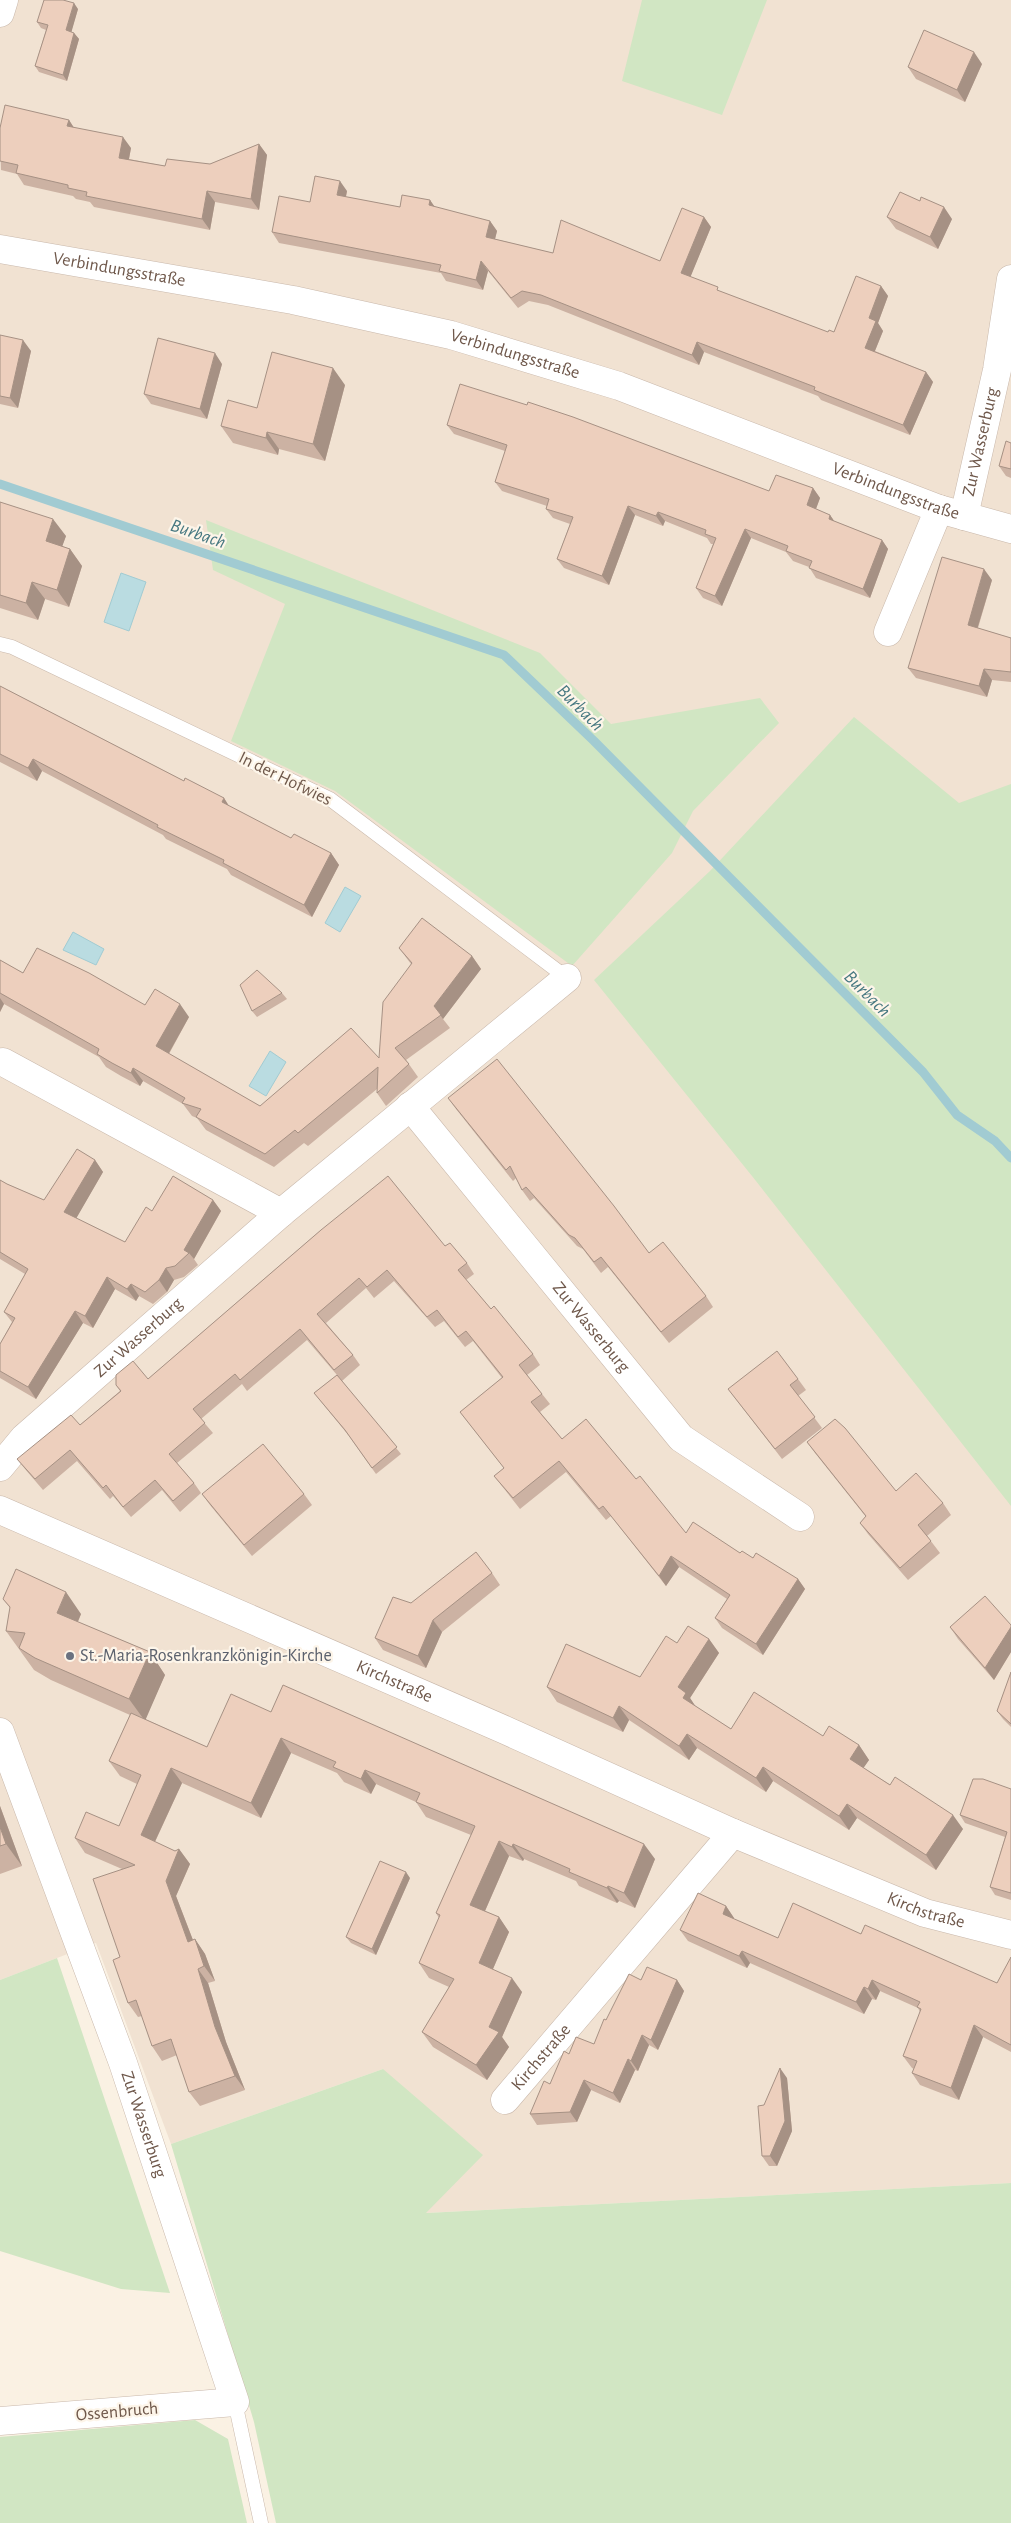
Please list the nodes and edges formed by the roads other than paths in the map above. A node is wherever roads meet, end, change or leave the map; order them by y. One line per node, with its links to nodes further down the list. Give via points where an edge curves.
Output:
1 (4, 0): 2 (street)
2 (0, 13)
3 (0, 249): 5 (street, Verbindungsstraße, via 293,300 451,335 619,386)
4 (1011, 279): 6 (street, Zur Wasserburg, via 997,370)
5 (939, 509): 6 (street, Verbindungsstraße); 8 (street, Zur Wasserburg)
6 (964, 516): 7 (street, Verbindungsstraße)
7 (1011, 529)
8 (888, 632)
9 (0, 644): 10 (lane, In der Hofwies, via 330,799)
10 (567, 978): 12 (street, Zur Wasserburg)
11 (4, 1062): 13 (street)
12 (410, 1106): 13 (street, Zur Wasserburg); 16 (street, Zur Wasserburg, via 681,1438)
13 (281, 1213): 14 (street, Zur Wasserburg, via 24,1438)
14 (0, 1467)
15 (0, 1510): 18 (street, Kirchstraße)
16 (800, 1516)
17 (0, 1732): 21 (street, Zur Wasserburg, via 123,2063)
18 (733, 1832): 19 (street, Kirchstraße, via 925,1913); 20 (street, Kirchstraße)
19 (1011, 1934)
20 (505, 2100)
21 (235, 2402): 22 (street, Ossenbruch); 23 (lane, Zur Wasserburg)
22 (0, 2421)
23 (261, 2523)

